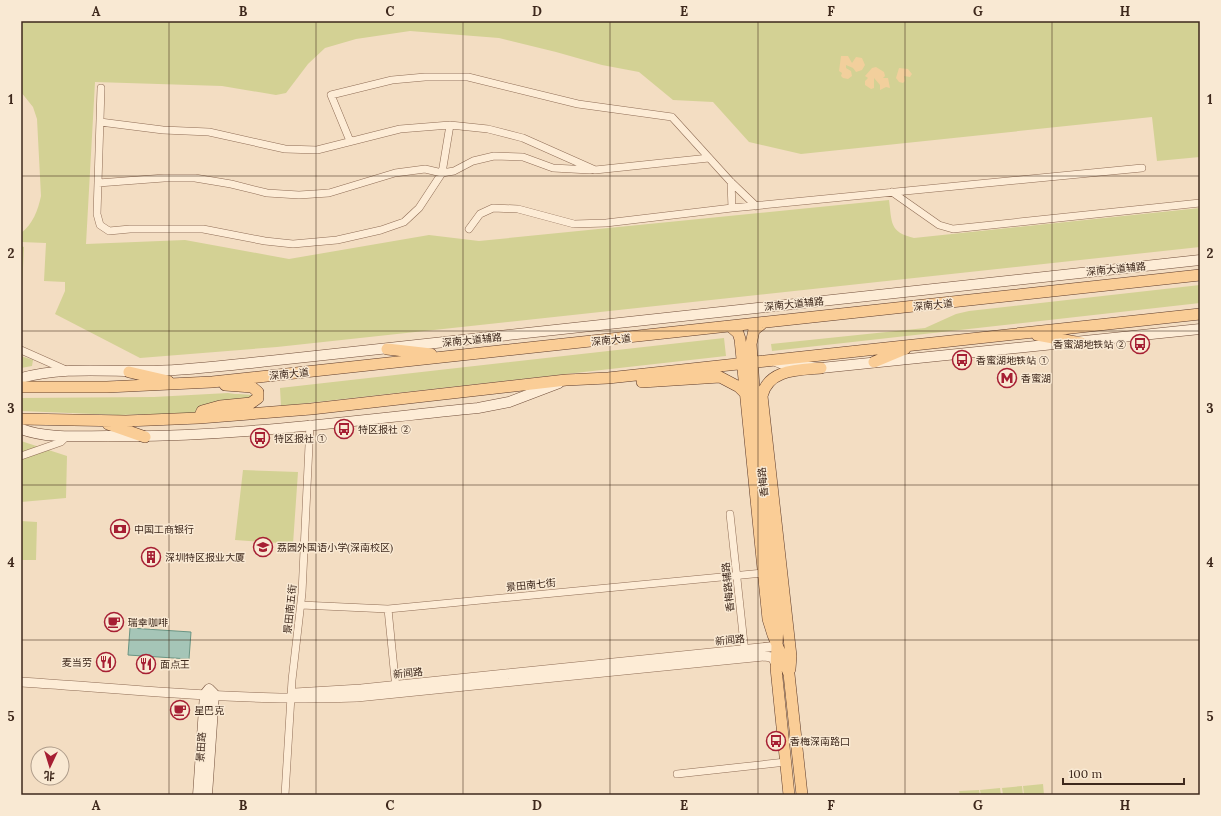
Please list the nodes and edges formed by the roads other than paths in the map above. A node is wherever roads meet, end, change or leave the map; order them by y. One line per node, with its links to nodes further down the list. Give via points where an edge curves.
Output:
1 (101, 88): 2 (street)
2 (100, 122): 4 (street, via 163,130 209,132 285,149 317,150); 10 (street)
3 (450, 124): 4 (street, via 400,129); 7 (street, via 488,129 523,138); 8 (street)
4 (350, 141): 5 (street, via 331,95 392,80 468,77 578,104 672,117)
5 (709, 158): 7 (street); 9 (street)
6 (1142, 168): 11 (street)
7 (595, 170): 8 (street, via 553,168 522,157 494,156)
8 (442, 173): 10 (street, via 425,169 395,173 329,193 299,195 267,193 195,178); 10 (street, via 419,208 404,222 337,240 294,244 203,229 109,231 100,226 97,214)
9 (731, 182): 13 (street); 14 (street)
10 (98, 183)
11 (892, 192): 12 (street, via 939,225 953,229); 13 (street)
12 (1200, 203)
13 (756, 206): 14 (street)
14 (732, 208): 15 (street, via 606,223 574,224 518,209 493,208 480,214)
15 (469, 229)
16 (1200, 260): 25 (main road, 深南大道辅路)
17 (1200, 275): 19 (main road, 深南大道)
18 (1200, 314): 22 (main road)
19 (763, 324): 20 (main road, 深南大道); 30 (main road, 香梅路, via 752,334)
20 (731, 327): 27 (main road, 深南大道); 30 (main road, 香梅路, via 739,335)
21 (1200, 329): 23 (main road)
22 (1025, 333): 23 (main road); 24 (main road)
23 (1082, 343): 29 (main road)
24 (918, 344): 28 (main road); 29 (main road)
25 (387, 349): 27 (main road); 33 (main road, 深南大道辅路, via 190,369)
26 (21, 350): 32 (street)
27 (451, 357): 37 (main road, 深南大道)
28 (773, 360): 30 (main road); 31 (main road, via 783,364)
29 (874, 362): 31 (main road)
30 (747, 363): 35 (main road); 40 (main road, 香梅路); 41 (main road, 香梅路)
31 (821, 368): 59 (main road, via 798,370 776,376 767,383 762,396 791,656)
32 (66, 370): 33 (main road, 深南大道辅路); 34 (main road, 深南大道辅路)
33 (129, 372): 38 (main road)
34 (21, 378)
35 (608, 378): 36 (main road); 40 (main road, via 644,382 720,377 727,379)
36 (566, 380): 42 (main road, via 311,409); 45 (main road, via 509,402 489,406)
37 (212, 382): 38 (main road, 深南大道); 42 (main road, via 235,387 252,387 258,392 258,398 253,402 202,411)
38 (180, 384): 39 (main road, 深南大道)
39 (21, 387)
40 (744, 392): 41 (main road); 51 (main road, 香梅路)
41 (754, 402): 55 (main road, 香梅路, via 778,623)
42 (199, 418): 44 (main road)
43 (21, 419): 44 (main road)
44 (100, 421): 48 (main road)
45 (310, 424): 48 (main road); 53 (street, 景田南五街)
46 (21, 429): 47 (main road, via 38,434)
47 (67, 436): 48 (main road); 49 (street, via 61,442)
48 (146, 437)
49 (21, 456)
50 (730, 514): 52 (street, 香梅路辅路)
51 (763, 573): 52 (street, 景田南七街); 55 (main road, 香梅路, via 768,620)
52 (737, 576): 54 (street, 景田南七街); 56 (street, 香梅路辅路)
53 (301, 605): 54 (street, 景田南七街); 64 (street, 景田南五街)
54 (388, 609): 62 (street)
55 (778, 646): 56 (street, 新闻路); 57 (street, via 772,653); 58 (main road, 香梅路); 59 (main road, 香梅路)
56 (745, 653): 57 (street, 新闻路); 62 (street, 新闻路)
57 (764, 656): 58 (street, via 772,657)
58 (776, 664): 65 (main road, 香梅路)
59 (789, 674): 71 (main road, 香梅路)
60 (21, 677): 63 (street, 新闻路)
61 (21, 682): 63 (street, 新闻路)
62 (396, 689): 64 (street, 新闻路, via 357,697)
63 (209, 692): 64 (street, 新闻路); 67 (main road, 景田路); 68 (main road, 景田路)
64 (291, 696): 69 (street, 景田南五街)
65 (786, 762): 66 (street); 70 (main road, 香梅路)
66 (677, 774)
67 (198, 795)
68 (207, 795)
69 (284, 795)
70 (790, 795)
71 (802, 795)

